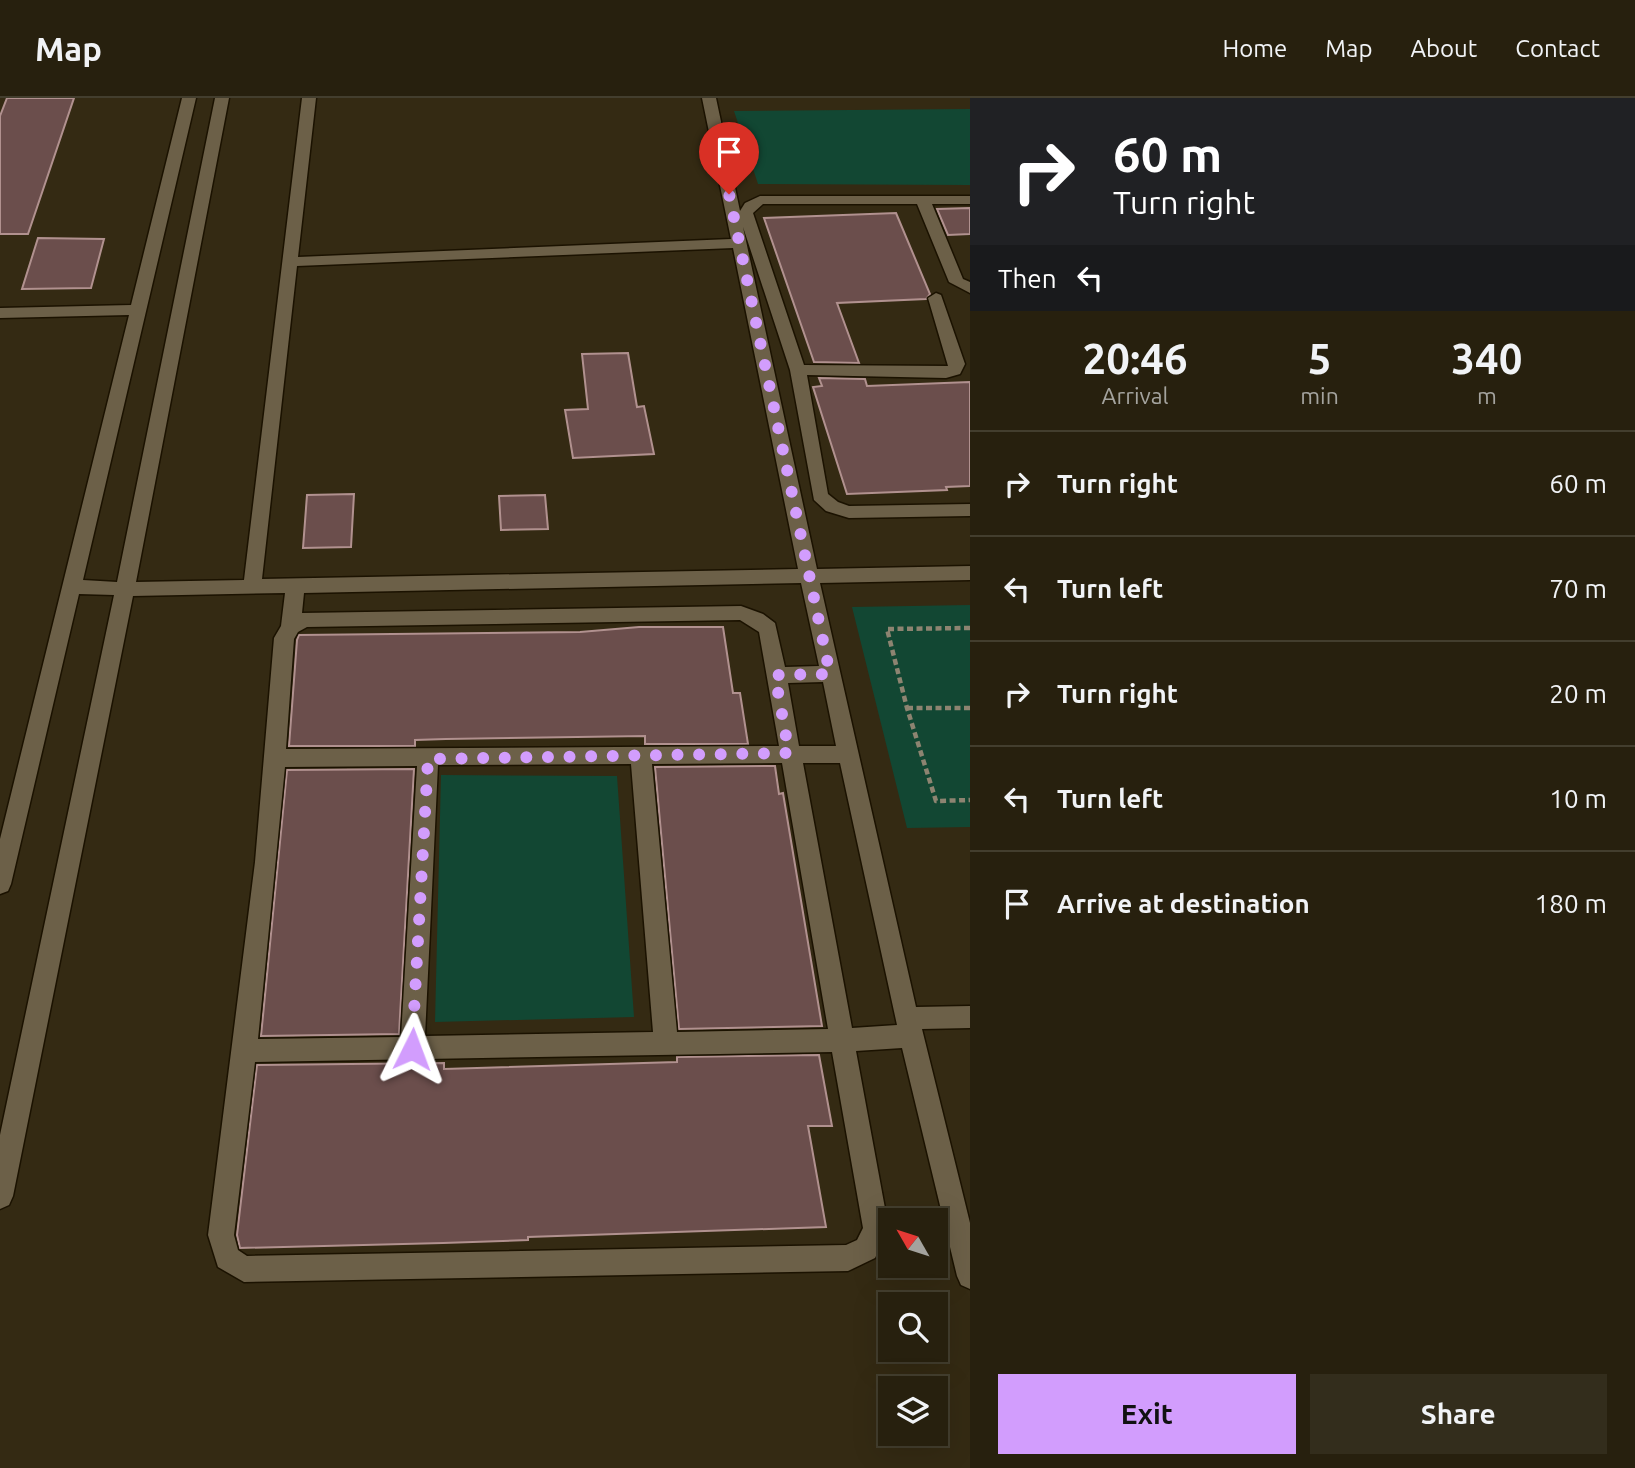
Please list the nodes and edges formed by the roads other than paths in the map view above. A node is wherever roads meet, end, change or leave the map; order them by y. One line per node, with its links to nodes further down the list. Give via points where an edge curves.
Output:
1 (189, 98): 11 (street)
2 (222, 98): 20 (street)
3 (309, 98): 8 (street)
4 (709, 98): 7 (street)
5 (970, 200): 6 (street)
6 (923, 201): 9 (street, via 957,282); 13 (street, via 760,200 750,206 747,213)
7 (740, 243): 8 (street); 16 (street)
8 (290, 262): 19 (street)
9 (970, 288)
10 (936, 298): 13 (street, via 957,364 954,370)
11 (137, 310): 12 (street); 17 (street)
12 (0, 313)
13 (798, 370): 14 (street, via 820,496 832,507 849,512)
14 (970, 510)
15 (970, 573): 16 (street)
16 (809, 576): 18 (street); 22 (street)
17 (70, 586): 20 (street); 29 (street)
18 (295, 586): 19 (street); 21 (street)
19 (252, 587): 20 (street)
20 (125, 589): 36 (street)
21 (291, 627): 23 (street, via 304,620 741,613 768,628); 27 (street, via 284,638)
22 (830, 674): 23 (street); 25 (street)
23 (775, 675): 24 (street)
24 (789, 753): 25 (street); 26 (street); 32 (street)
25 (848, 754): 31 (street)
26 (640, 756): 28 (street); 33 (street)
27 (277, 758): 28 (street); 35 (street)
28 (428, 759): 34 (street)
29 (0, 884)
30 (970, 1017): 31 (street)
31 (910, 1027): 32 (street); 37 (street)
32 (840, 1040): 33 (street); 35 (street, via 876,1230 866,1248 848,1258 807,1259 244,1269 227,1258 221,1235)
33 (666, 1043): 34 (street)
34 (412, 1049): 35 (street)
35 (245, 1051)
36 (0, 1196)
37 (970, 1276)

